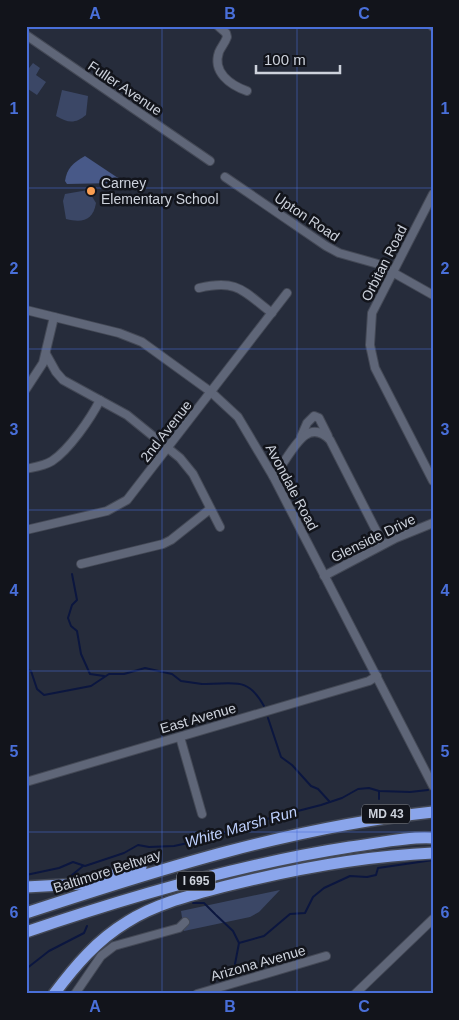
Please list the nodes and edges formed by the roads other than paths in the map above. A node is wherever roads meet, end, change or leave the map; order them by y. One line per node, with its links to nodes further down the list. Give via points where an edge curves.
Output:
1 (218, 26): 3 (street, via 226,32 218,58 219,70 230,83)
2 (26, 34): 4 (street, Fuller Avenue)
3 (247, 90)
4 (210, 160)
5 (225, 177): 7 (street, Upton Road, via 326,246)
6 (433, 194): 7 (street, Orbitan Road)
7 (393, 271): 10 (street, Upton Road); 23 (street, Orbitan Road, via 372,313 371,353 375,368)
8 (199, 288): 12 (street, via 219,283 236,286)
9 (288, 293): 12 (street, 2nd Avenue)
10 (433, 295)
11 (26, 310): 13 (street, Avondale Road)
12 (272, 313): 16 (street, 2nd Avenue)
13 (54, 317): 14 (street); 16 (street, Avondale Road, via 120,333 142,342)
14 (46, 354): 15 (street, via 38,374); 17 (street, via 61,378)
15 (26, 389)
16 (211, 392): 20 (street, 2nd Avenue); 22 (street, Avondale Road, via 245,425)
17 (100, 400): 20 (street, via 127,415); 21 (street, via 61,453 46,464)
18 (301, 437): 19 (street, via 319,432); 19 (street, via 314,416); 22 (street)
19 (330, 440): 28 (street)
20 (169, 447): 24 (street, via 193,474); 27 (street, 2nd Avenue, via 135,491 118,506)
21 (26, 469)
22 (273, 476): 30 (street, Avondale Road)
23 (433, 481)
24 (210, 509): 26 (street); 29 (street, via 163,544)
25 (433, 524): 28 (street, Glenside Drive)
26 (220, 527)
27 (26, 530)
28 (383, 544): 30 (street, Glenside Drive)
29 (81, 564)
30 (324, 576): 31 (street, Avondale Road)
31 (377, 676): 32 (street, East Avenue); 34 (street, Avondale Road)
32 (180, 738): 33 (street, East Avenue); 37 (street)
33 (26, 782)
34 (433, 786)
35 (433, 806): 38 (highway, MD 43)
36 (433, 812): 38 (highway, Baltimore Beltway / I 695)
37 (202, 814)
38 (339, 825): 40 (highway, Baltimore Beltway / I 695)
39 (432, 837): 46 (highway, I 695, via 274,861 144,895)
40 (226, 851): 42 (highway, via 169,860 81,884); 43 (highway, Baltimore Beltway / I 695, via 155,870)
41 (433, 853): 48 (highway, via 304,868 163,904 126,922 100,942)
42 (26, 887)
43 (26, 913)
44 (433, 919): 51 (street)
45 (185, 922): 49 (street, via 179,928 124,942 107,951)
46 (26, 932)
47 (326, 956): 50 (street, Arizona Avenue)
48 (54, 994)
49 (75, 994)
50 (197, 994)
51 (355, 994)

